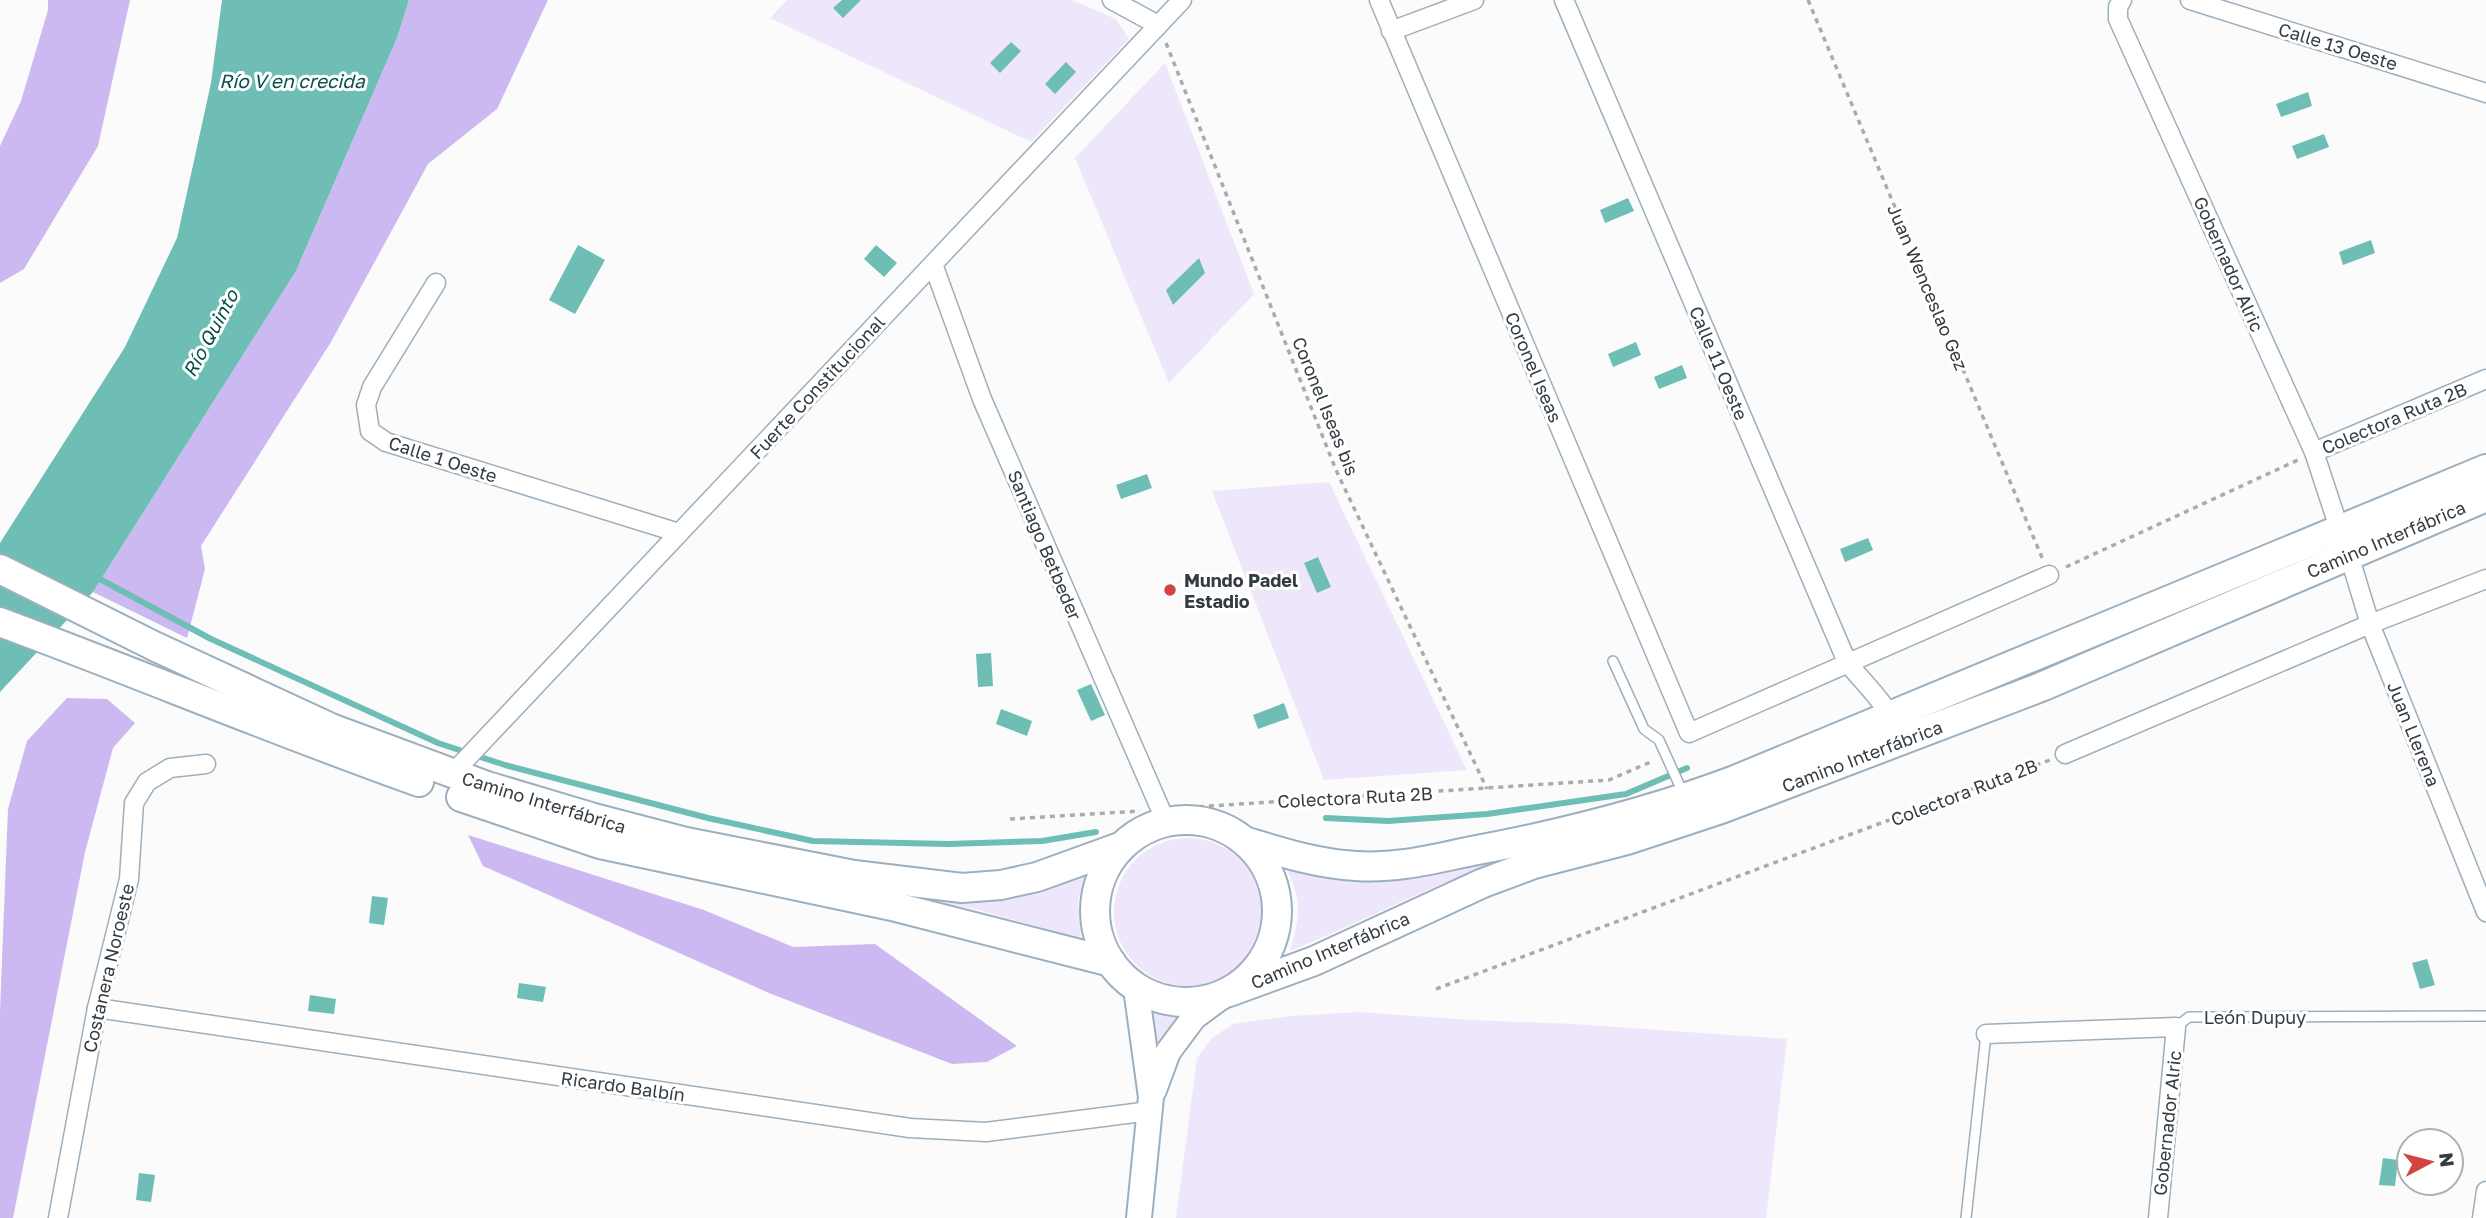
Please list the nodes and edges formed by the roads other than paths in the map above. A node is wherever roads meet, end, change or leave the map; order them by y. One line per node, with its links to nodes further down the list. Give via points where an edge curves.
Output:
1 (1112, 0): 8 (street)
2 (1182, 0): 8 (street, Fuerte Constitucional)
3 (1379, 0): 9 (street, Coronel Iseas)
4 (1474, 0): 9 (street)
5 (1564, 0): 25 (street, Calle 11 Oeste)
6 (2122, 0): 14 (street, Gobernador Alric, via 2118,19)
7 (2190, 0): 10 (street, Calle 13 Oeste)
8 (1158, 25): 11 (street, Fuerte Constitucional)
9 (1391, 31): 25 (street, Coronel Iseas, via 1689,733)
10 (2486, 93)
11 (933, 264): 17 (street, Fuerte Constitucional); 31 (street, Santiago Betbeder, via 982,398)
12 (436, 283): 17 (street, Calle 1 Oeste, via 372,387 366,405 370,431 386,442)
13 (2486, 379): 14 (street, Colectora Ruta 2B)
14 (2314, 452): 18 (street, Gobernador Alric)
15 (2486, 469): 18 (main road, Camino Interfábrica)
16 (2486, 497): 18 (main road, Camino Interfábrica)
17 (679, 533): 29 (street, Fuerte Constitucional)
18 (2344, 543): 23 (street, Juan Llerena); 26 (main road, Camino Interfábrica); 37 (main road, Camino Interfábrica, via 2003,702 1721,809 1483,883 1314,961)
19 (0, 569): 29 (main road, Camino Interfábrica, via 331,728)
20 (2049, 575): 25 (street)
21 (2486, 579): 23 (street)
22 (0, 622): 35 (main road, Camino Interfábrica, via 327,749 600,844 892,906)
23 (2370, 624): 27 (street); 34 (street, Juan Llerena)
24 (1613, 661): 30 (lane, via 1644,729 1659,740)
25 (1847, 662): 26 (street, Calle 11 Oeste)
26 (1890, 715): 30 (main road, Camino Interfábrica)
27 (2065, 754)
28 (206, 764): 38 (street, Costanera Noroeste, via 170,768 147,782 134,803 129,880)
29 (452, 774): 33 (main road, Camino Interfábrica, via 686,842 854,876 962,888 1037,877)
30 (1685, 798): 32 (main road, Camino Interfábrica, via 1536,839 1402,866 1316,863)
31 (1161, 813): 32 (main road, Camino Interfábrica, via 1223,827); 33 (main road, Camino Interfábrica)
32 (1247, 842): 37 (main road, Camino Interfábrica, via 1265,863 1275,889 1278,916 1272,944 1258,968)
33 (1121, 847): 35 (main road, Camino Interfábrica, via 1103,873 1095,903 1098,934)
34 (2486, 912)
35 (1111, 962): 36 (main road, Camino Interfábrica)
36 (1136, 988): 37 (main road, Camino Interfábrica, via 1161,999 1188,1003); 42 (main road)
37 (1227, 993): 42 (main road, via 1194,1017 1168,1052)
38 (97, 1008): 42 (street, Ricardo Balbín, via 910,1128 986,1132); 44 (street, Costanera Noroeste)
39 (2486, 1016): 40 (lane, León Dupuy, via 2189,1017)
40 (2176, 1027): 41 (street, León Dupuy); 47 (street, Gobernador Alric)
41 (1986, 1034): 46 (lane)
42 (1150, 1104): 45 (main road)
43 (2486, 1191): 48 (street)
44 (58, 1218)
45 (1139, 1218)
46 (1966, 1218)
47 (2158, 1218)
48 (2482, 1218)

